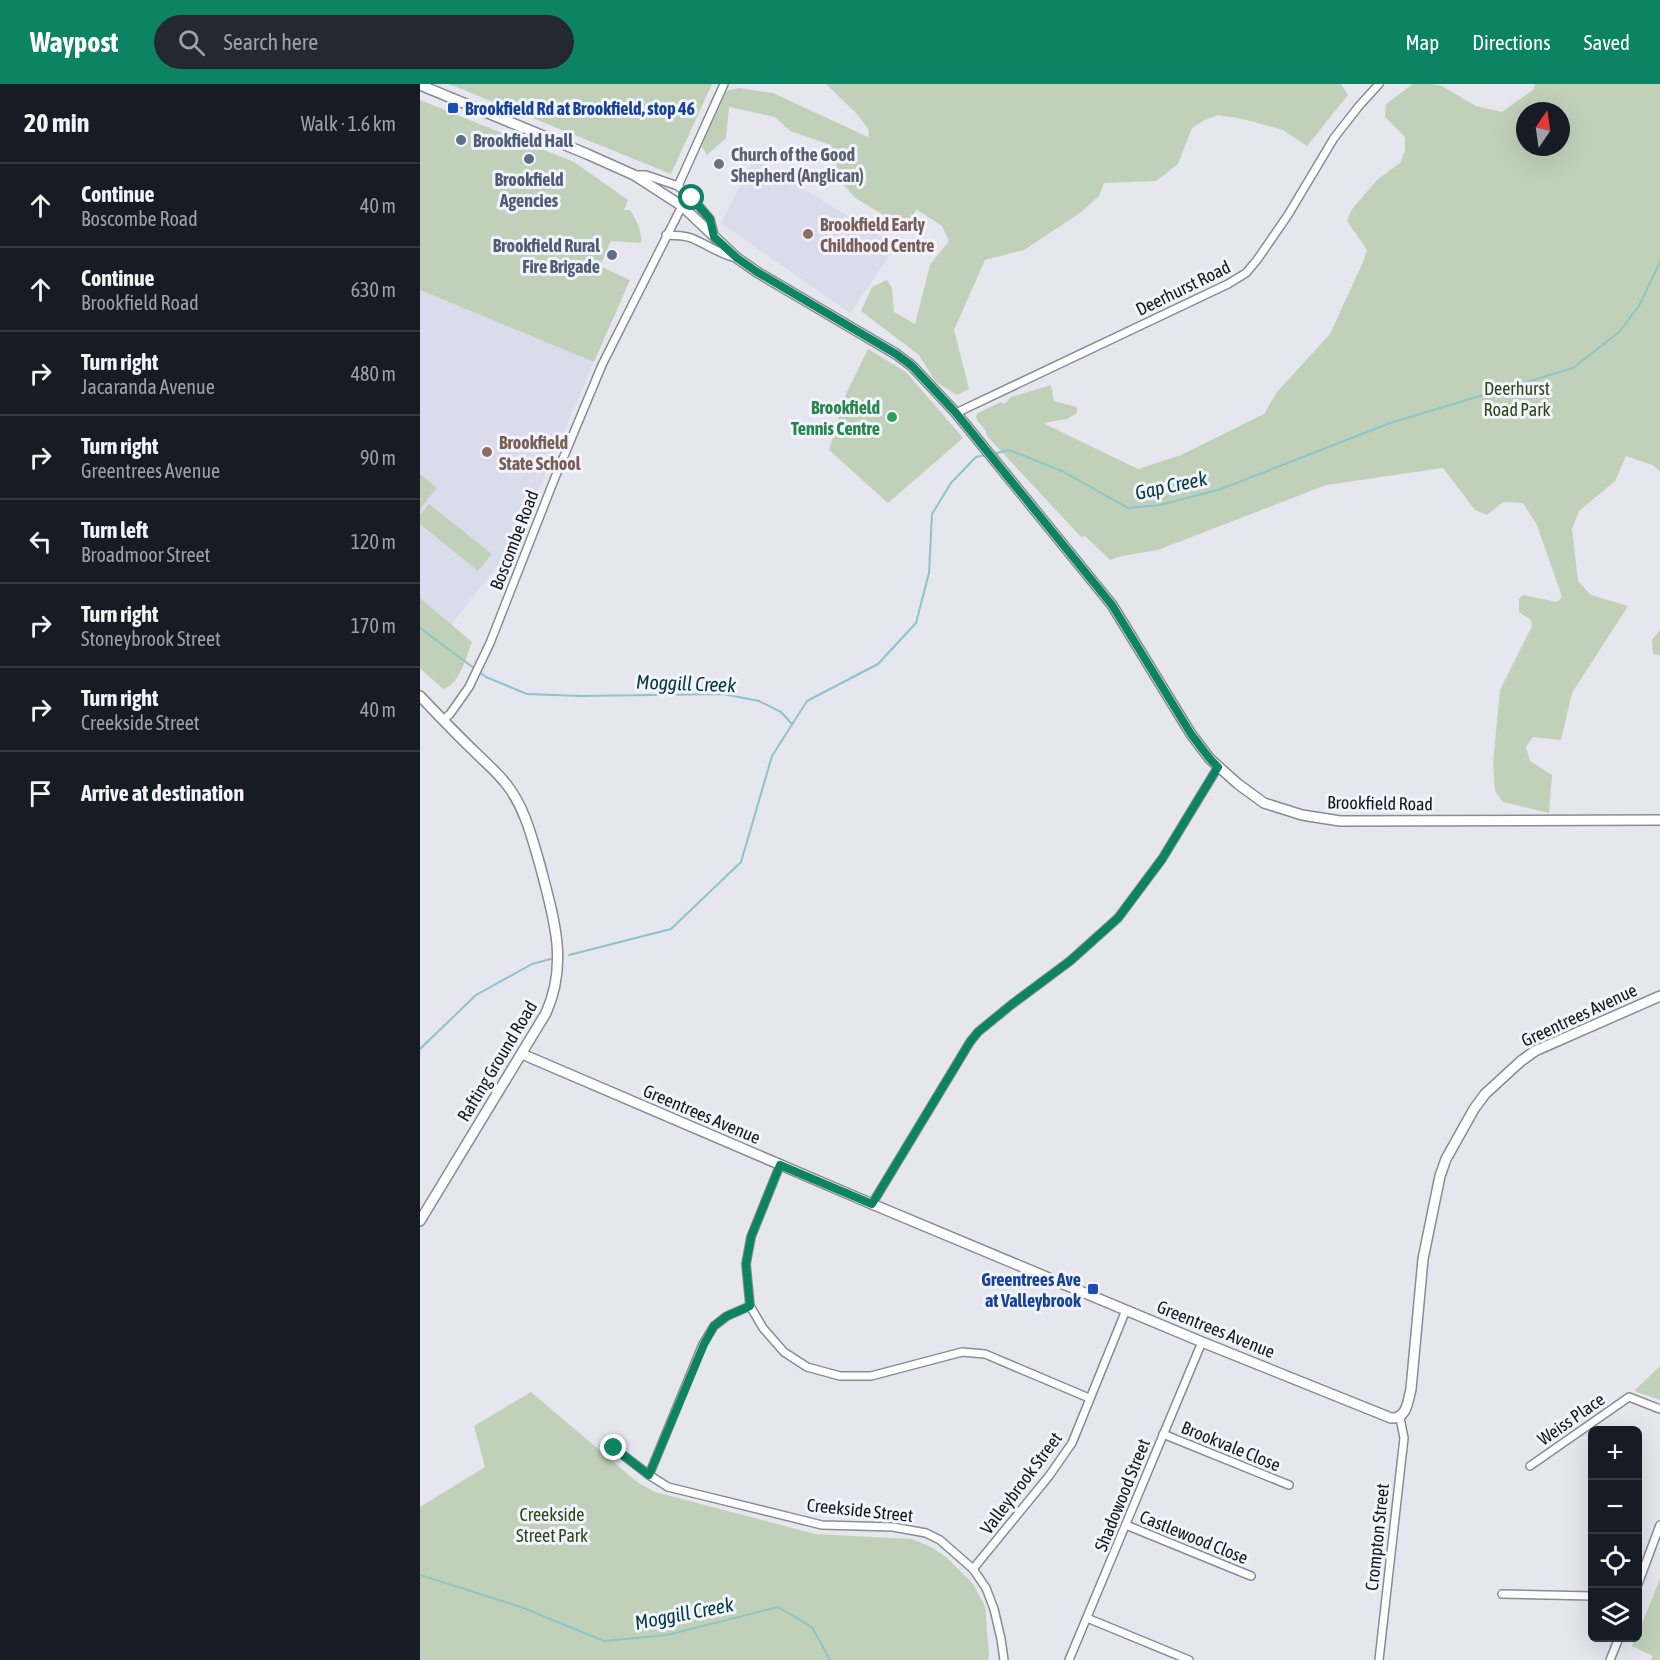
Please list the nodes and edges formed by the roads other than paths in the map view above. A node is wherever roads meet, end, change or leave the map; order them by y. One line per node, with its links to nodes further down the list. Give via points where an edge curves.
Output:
1 (724, 84): 5 (street)
2 (1379, 84): 10 (street, Deerhurst Road, via 1334,138 1288,215 1246,273)
3 (420, 85): 4 (main road, Brookfield Road)
4 (634, 175): 5 (street); 6 (main road, Brookfield Road)
5 (678, 186): 8 (street, via 710,219)
6 (682, 206): 7 (street, Boscombe Road); 8 (main road, Brookfield Road)
7 (666, 235): 9 (street, via 692,238); 12 (street, Boscombe Road, via 602,365 482,659 469,687)
8 (714, 237): 9 (main road, Brookfield Road)
9 (737, 258): 10 (main road, Brookfield Road, via 896,354)
10 (956, 413): 13 (main road, Brookfield Road, via 1112,605 1191,734)
11 (420, 696): 12 (main road, Rafting Ground Road)
12 (443, 720): 16 (main road, Rafting Ground Road, via 507,785 530,829 552,906 558,959 555,983 546,1013)
13 (1218, 767): 14 (main road, Brookfield Road, via 1264,803 1340,821); 18 (street, via 1162,859 1118,918 970,1042)
14 (1660, 820)
15 (1660, 996): 25 (main road, Greentrees Avenue, via 1535,1051 1485,1094 1474,1109 1452,1145 1440,1176 1423,1259 1411,1389)
16 (522, 1054): 17 (main road, Greentrees Avenue); 19 (main road, Rafting Ground Road)
17 (780, 1165): 18 (main road, Greentrees Avenue); 20 (street, via 749,1246 746,1264)
18 (872, 1204): 21 (main road, Greentrees Avenue)
19 (420, 1221)
20 (750, 1306): 23 (street, via 784,1352 807,1367 840,1376 871,1376 962,1352 985,1354); 29 (street, via 714,1326)
21 (1126, 1310): 22 (main road, Greentrees Avenue); 23 (street, Valleybrook Street)
22 (1202, 1342): 25 (main road, Greentrees Avenue, via 1391,1418); 26 (street, Shadowood Street)
23 (1089, 1398): 33 (street, Valleybrook Street, via 1072,1443)
24 (1660, 1409): 28 (street, Weiss Place, via 1629,1397)
25 (1400, 1418): 43 (street, Crompton Street, via 1404,1438)
26 (1163, 1434): 30 (street, Brookvale Close); 31 (street, Shadowood Street)
27 (614, 1448): 29 (street, Creekside Street)
28 (1530, 1466)
29 (649, 1475): 33 (street, Creekside Street, via 668,1487 822,1525 893,1527 926,1533)
30 (1289, 1485)
31 (1126, 1525): 35 (street, Castlewood Close); 38 (street, Shadowood Street)
32 (1660, 1525): 34 (street)
33 (974, 1569): 40 (street, Creekside Street, via 994,1609)
34 (1642, 1573)
35 (1251, 1576)
36 (1502, 1594): 37 (street)
37 (1588, 1596)
38 (1087, 1618): 41 (street, Shadowood Street); 42 (street)
39 (1617, 1642): 44 (street)
40 (1004, 1660)
41 (1070, 1660)
42 (1189, 1660)
43 (1379, 1660)
44 (1610, 1660)

